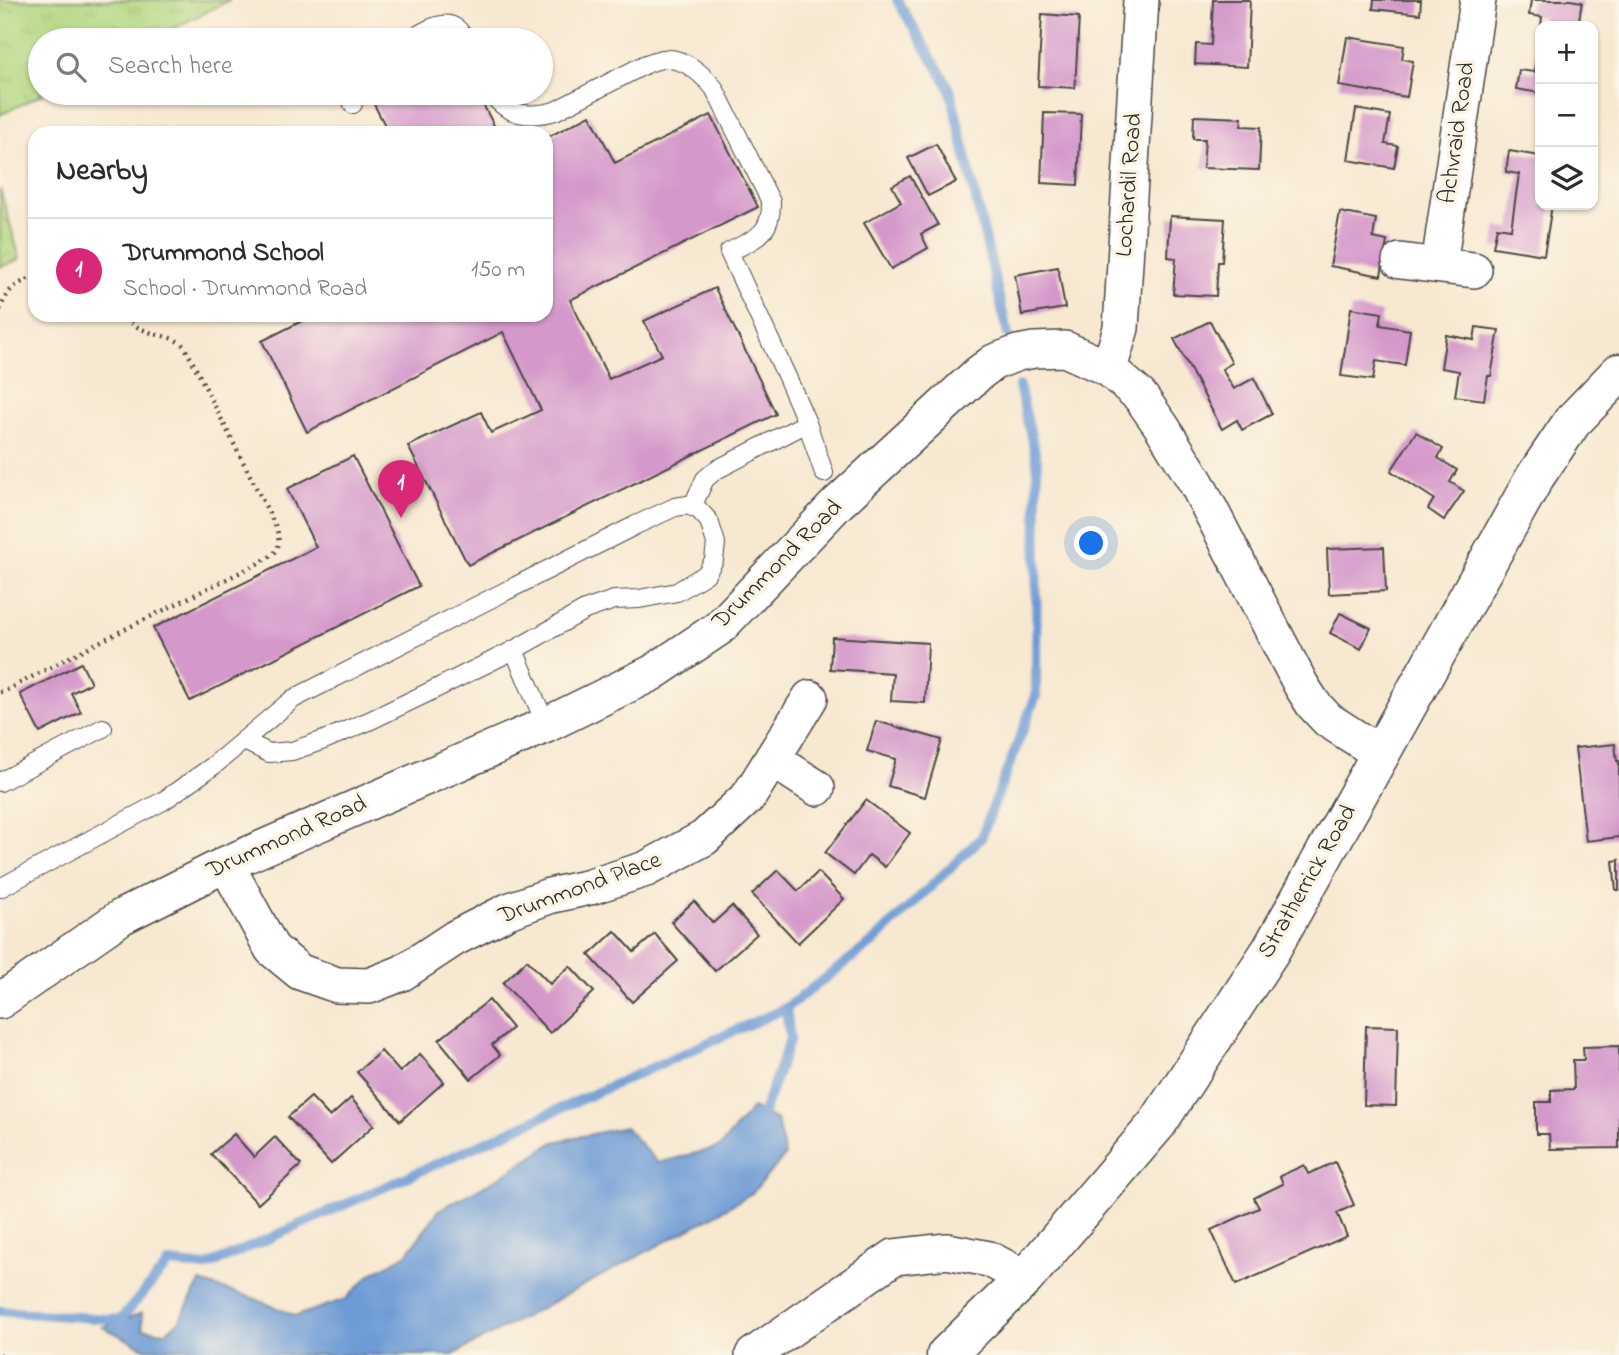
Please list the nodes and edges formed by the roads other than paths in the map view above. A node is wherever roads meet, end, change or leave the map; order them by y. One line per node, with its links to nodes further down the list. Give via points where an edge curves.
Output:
1 (1141, 0): 9 (street, Lochardil Road, via 1121,328)
2 (1478, 0): 7 (street, Achvraid Road)
3 (431, 28): 4 (lane, via 444,24)
4 (458, 28)
5 (501, 105): 11 (lane, via 530,116 542,114 662,59 678,60 705,77 771,202 768,226 759,237 729,252)
6 (1400, 261): 7 (street)
7 (1439, 265): 8 (street)
8 (1474, 270)
9 (1109, 369): 16 (street, Drummond Road, via 1065,349 1034,350 994,362 837,504 719,628 652,673); 19 (street, Drummond Road, via 1140,396 1197,484 1313,704 1328,720)
10 (1619, 373): 19 (street, Stratherrick Road, via 1572,422 1535,477)
11 (807, 423): 12 (lane); 13 (lane, via 716,470 705,479)
12 (824, 473)
13 (692, 507): 14 (lane, via 709,521 716,542 706,574 677,592 614,600 585,610); 18 (lane, via 675,507 636,525 293,699)
14 (514, 650): 16 (lane); 18 (lane, via 369,721 292,751 269,753)
15 (810, 698): 20 (street, Drummond Place)
16 (546, 725): 23 (street, Drummond Road)
17 (103, 728): 21 (lane)
18 (244, 741): 24 (lane, via 163,801)
19 (1381, 754): 26 (street, Stratherrick Road, via 1271,950 1157,1124)
20 (772, 760): 22 (street); 23 (street, Drummond Place, via 750,796 704,838 646,869 508,911 455,937 402,973 369,986 337,985 300,972 272,949)
21 (0, 782)
22 (817, 788)
23 (226, 864): 25 (street, Drummond Road, via 121,918)
24 (0, 888)
25 (3, 992)
26 (1025, 1278): 27 (street, via 989,1259 947,1251 894,1257); 28 (street, Stratherrick Road)
27 (753, 1355)
28 (946, 1355)

